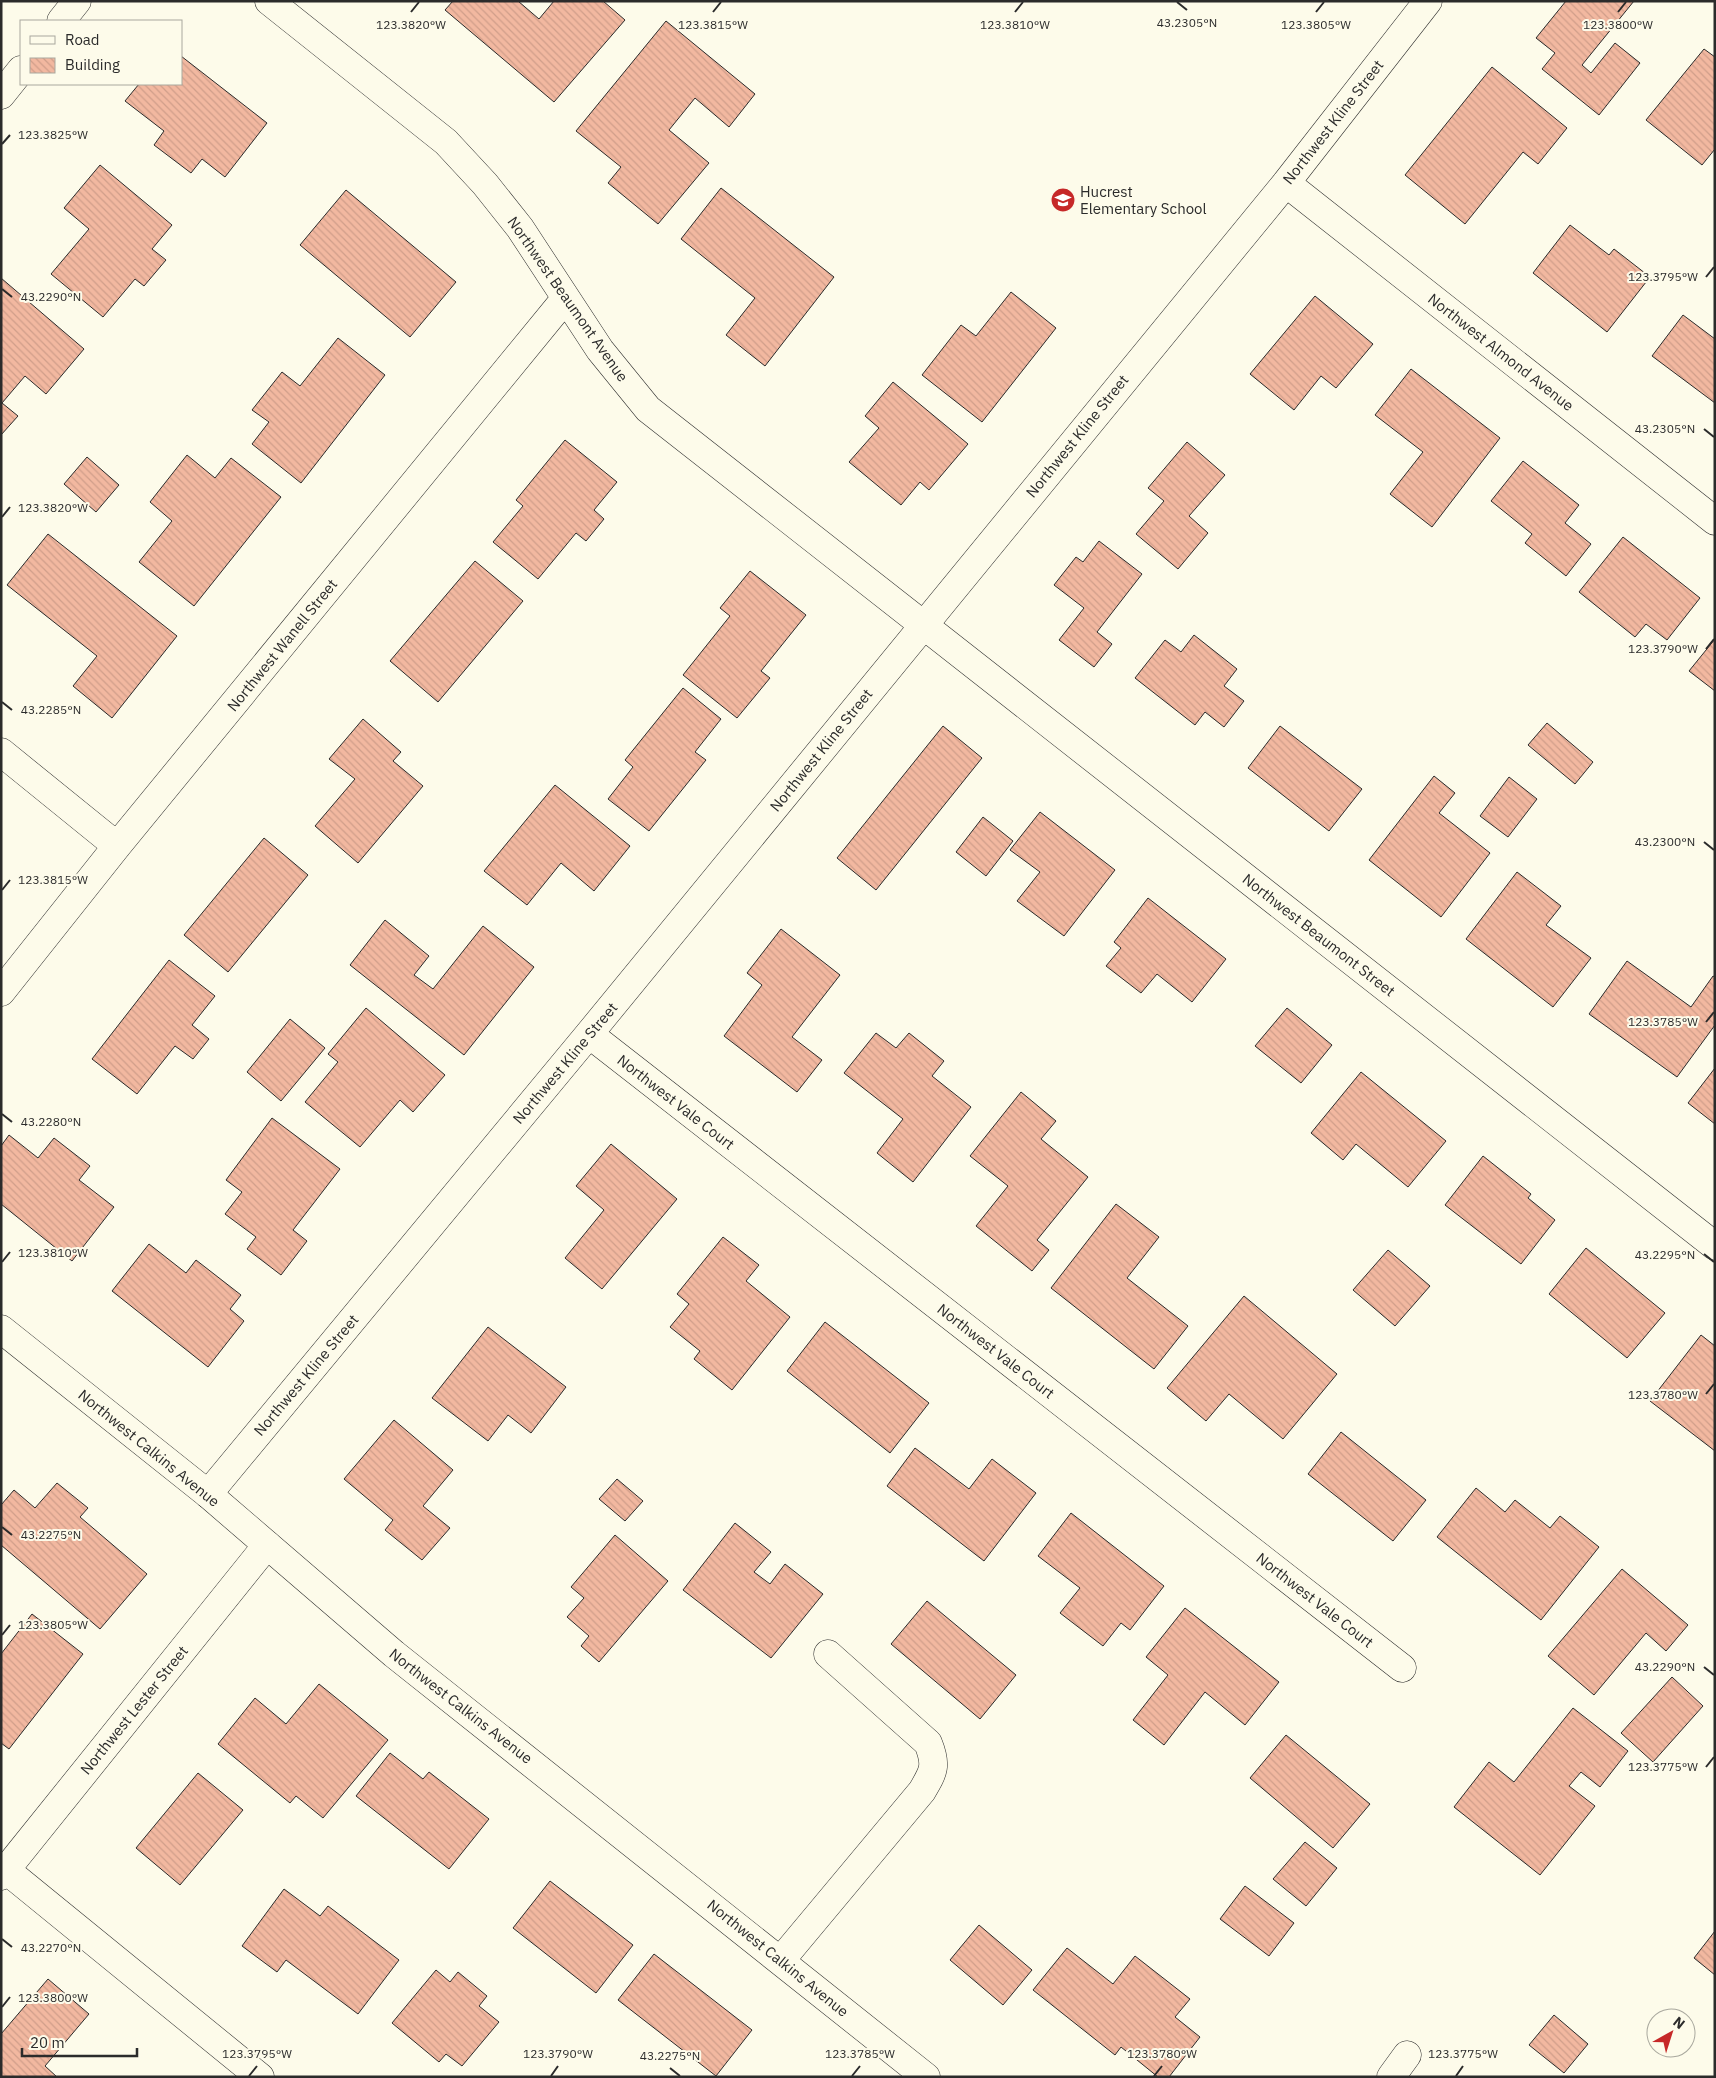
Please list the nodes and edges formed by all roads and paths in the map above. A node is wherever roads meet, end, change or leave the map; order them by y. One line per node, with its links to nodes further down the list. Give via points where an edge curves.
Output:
1 (77, 1): 4 (street)
2 (269, 1): 8 (street, Northwest Beaumont Avenue, via 446,142 486,184 520,228)
3 (1428, 1): 7 (street, Northwest Kline Street)
4 (62, 20)
5 (20, 71): 6 (street)
6 (1, 95)
7 (1286, 183): 9 (street, Northwest Almond Avenue); 10 (street, Northwest Kline Street)
8 (565, 299): 10 (street, Northwest Beaumont Avenue, via 600,350 648,409); 12 (street, Northwest Wanell Street)
9 (1715, 521)
10 (922, 626): 14 (street, Northwest Kline Street); 15 (street, Northwest Beaumont Street)
11 (1, 752): 12 (street)
12 (118, 846): 13 (street, Northwest Wanell Street)
13 (1, 992)
14 (589, 1034): 17 (street, Northwest Kline Street); 20 (street, Northwest Vale Court)
15 (1715, 1246)
16 (1, 1329): 17 (street, Northwest Calkins Avenue)
17 (208, 1494): 18 (street, Northwest Calkins Avenue)
18 (267, 1545): 21 (street, Northwest Lester Street); 22 (street, Northwest Calkins Avenue, via 394,1654)
19 (828, 1654): 22 (street, via 928,1743 934,1758 933,1773 922,1791)
20 (1402, 1668)
21 (4, 1873): 24 (street)
22 (781, 1960): 25 (street, Northwest Calkins Avenue)
23 (1407, 2055): 26 (street)
24 (260, 2077)
25 (926, 2077)
26 (1391, 2077)

